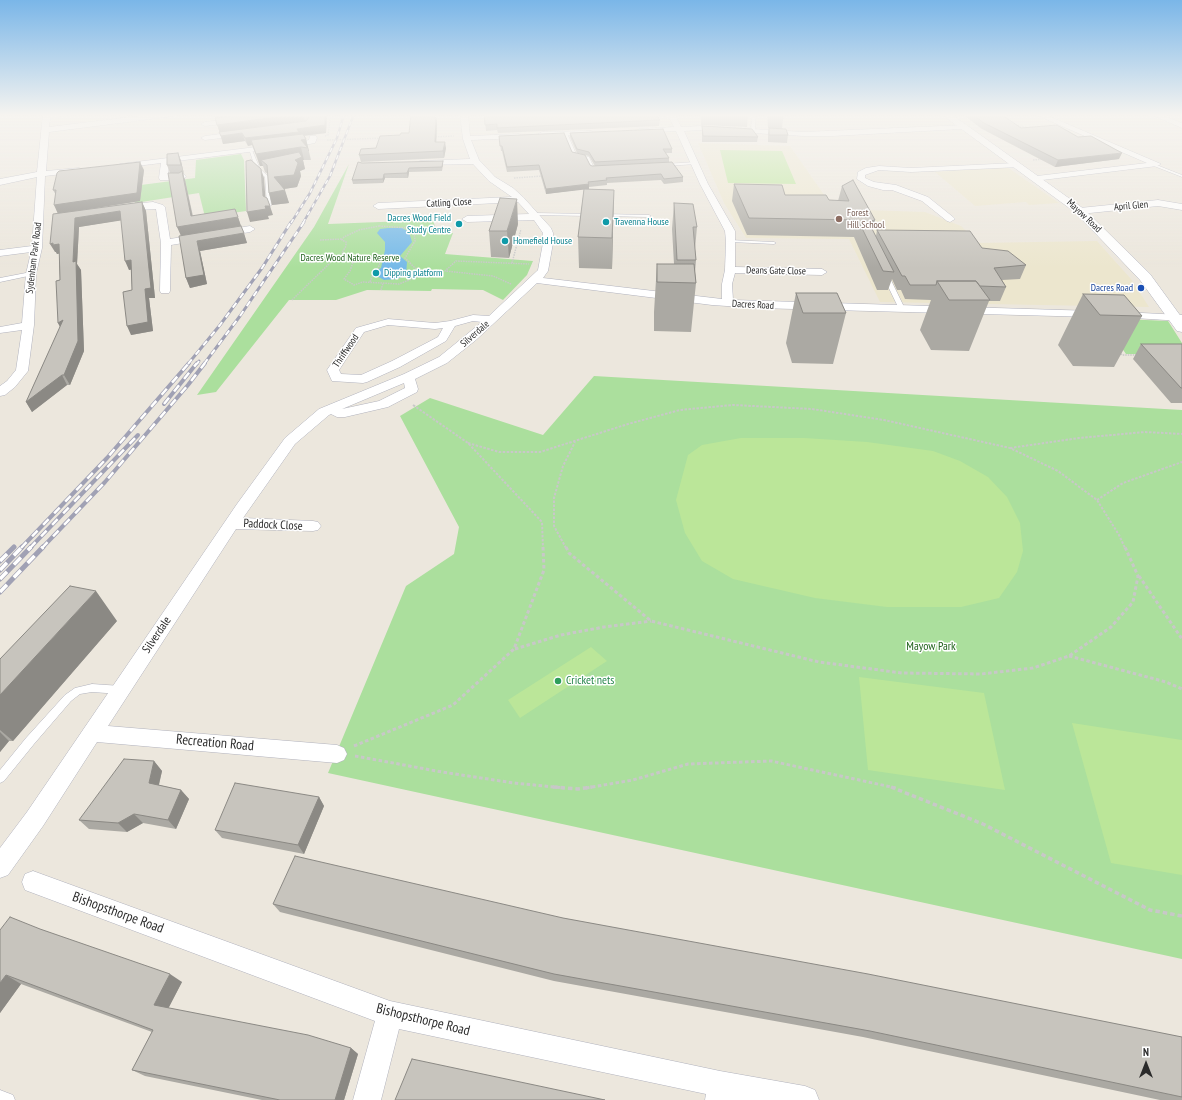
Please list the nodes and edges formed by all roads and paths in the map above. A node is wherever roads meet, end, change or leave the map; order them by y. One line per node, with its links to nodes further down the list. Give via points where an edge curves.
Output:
1 (42, 165): 17 (street, Sydenham Park Road)
2 (123, 165): 12 (street)
3 (164, 165): 20 (street, via 163,178)
4 (256, 165): 16 (lane)
5 (479, 165): 21 (street)
6 (591, 165): 14 (lane, via 593,169)
7 (696, 165): 40 (street, via 730,231)
8 (991, 165): 34 (street, via 911,170 879,168 861,174 870,184 893,187 925,199)
9 (1016, 165): 22 (street, Mayow Road)
10 (1145, 165): 22 (street)
11 (1158, 165): 19 (lane)
12 (110, 167)
13 (266, 168): 16 (lane)
14 (609, 168)
15 (87, 169): 17 (street)
16 (258, 170): 25 (lane, via 267,177)
17 (41, 174): 23 (street); 43 (street, Sydenham Park Road, via 43,220)
18 (548, 176): 21 (path)
19 (1182, 176)
20 (182, 177)
21 (492, 179): 24 (street)
22 (1037, 179): 29 (street, Mayow Road)
23 (0, 182)
24 (520, 199): 26 (street, Catling Close); 30 (street)
25 (269, 205)
26 (378, 206)
27 (1182, 207): 29 (street, April Glen, via 1158,203)
28 (113, 210): 41 (street, via 146,205 159,206)
29 (1080, 210): 67 (street, Mayow Road, via 1145,277)
30 (536, 215): 31 (lane); 32 (street); 50 (street, via 548,233)
31 (649, 216)
32 (523, 217): 33 (street); 49 (path)
33 (467, 219)
34 (950, 219)
35 (435, 226): 37 (path)
36 (250, 229): 41 (street)
37 (414, 231): 38 (path, via 409,228 385,227 360,230); 54 (path, via 415,241 405,258 415,268)
38 (342, 239): 39 (path); 47 (path, via 346,246 342,253)
39 (320, 240)
40 (731, 241): 42 (lane); 51 (street)
41 (166, 243): 63 (street)
42 (774, 243)
43 (37, 248): 44 (street); 56 (street, Sydenham Park Road)
44 (0, 254)
45 (325, 260): 46 (path)
46 (308, 262)
47 (353, 262): 59 (path, via 344,279 354,285); 59 (path, via 382,258)
48 (330, 263): 64 (path)
49 (512, 264): 50 (path); 62 (path, via 456,261 445,271 493,276)
50 (545, 265): 58 (street)
51 (730, 270): 53 (street, Deans Gate Close); 65 (street, via 727,284)
52 (438, 272): 54 (path)
53 (822, 272)
54 (427, 273): 60 (path, via 400,284)
55 (884, 273): 66 (lane)
56 (30, 274): 57 (lane); 70 (street, Sydenham Park Road)
57 (0, 280)
58 (536, 280): 62 (street, Silverdale); 65 (street, Dacres Road)
59 (370, 282): 60 (path)
60 (383, 283): 61 (path)
61 (381, 290)
62 (524, 290): 68 (street, Silverdale)
63 (165, 291)
64 (292, 300)
65 (728, 303): 66 (street, Dacres Road)
66 (902, 309): 67 (street, Dacres Road)
67 (1178, 317): 71 (street, Mayow Road)
68 (491, 320): 69 (street, Thriffwood, via 473,318); 75 (street, Silverdale, via 443,360)
69 (451, 324): 69 (street, Thriffwood, via 442,339 396,364 363,379 336,378 333,370 360,330 388,322 435,326)
70 (28, 325): 72 (street); 76 (street, Sydenham Park Road, via 22,371 12,384)
71 (1182, 328)
72 (0, 330)
73 (1117, 349): 74 (path, via 1122,355)
74 (1137, 356)
75 (408, 377): 77 (street, via 412,389); 78 (street, Silverdale)
76 (0, 392)
77 (397, 397): 78 (street, via 383,404 345,413); 81 (path, via 415,406)
78 (324, 412): 85 (street, Silverdale, via 290,441)
79 (1182, 434): 82 (path, via 1137,433)
80 (575, 442): 81 (path, via 540,452 499,452); 82 (path, via 680,410 733,405 812,409 870,418); 88 (path, via 554,498 554,526 569,553)
81 (468, 443): 90 (path, via 542,522 544,570)
82 (1010, 448): 84 (path, via 1058,472)
83 (1182, 462): 84 (path, via 1123,484)
84 (1097, 500): 87 (path, via 1119,535)
85 (232, 523): 86 (street, Paddock Close); 93 (street, Silverdale)
86 (313, 526)
87 (1138, 576): 89 (path); 91 (path, via 1133,602 1111,627)
88 (652, 621): 90 (path, via 561,635); 91 (path, via 819,662 902,673 981,674 1033,668)
89 (1182, 639)
90 (514, 649): 95 (path, via 453,705)
91 (1069, 656): 92 (path, via 1166,682)
92 (1182, 689)
93 (121, 690): 94 (street, Silverdale); 96 (lane, via 92,688 78,691 68,698)
94 (93, 733): 95 (street, Recreation Road); 97 (street, Silverdale)
95 (337, 754): 99 (path, via 514,783 578,789 633,780 688,764 771,761 897,788 983,824 1150,910)
96 (0, 778)
97 (0, 867)
98 (33, 882): 100 (street, Bishopsthorpe Road)
99 (1182, 916)
100 (390, 1014): 101 (street, Bishopsthorpe Road); 104 (street)
101 (720, 1092): 105 (street, Bishopsthorpe Road)
102 (0, 1097): 103 (lane)
103 (8, 1100)
104 (367, 1100)
105 (805, 1100)

